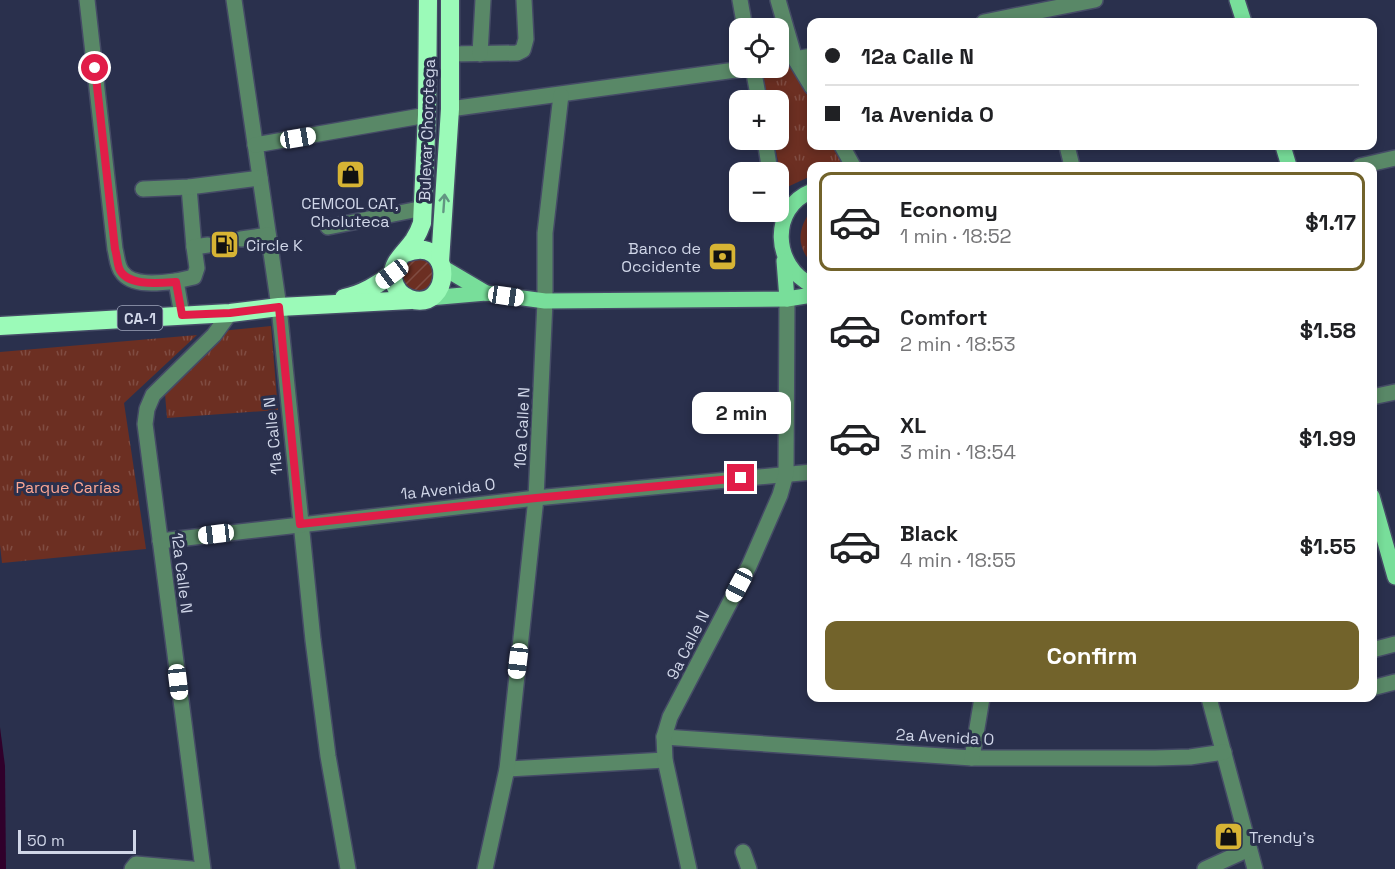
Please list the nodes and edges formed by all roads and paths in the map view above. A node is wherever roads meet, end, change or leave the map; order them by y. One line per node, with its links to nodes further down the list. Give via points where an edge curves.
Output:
1 (87, 0): 41 (street, via 119,268 129,279 155,284)
2 (234, 0): 24 (street, 11a Calle N)
3 (428, 0): 23 (highway, Bulevar Chorotega / CA-1)
4 (450, 0): 15 (highway, Bulevar Chorotega)
5 (483, 0): 16 (street)
6 (524, 0): 16 (street, via 523,50)
7 (740, 0): 12 (street)
8 (778, 0): 18 (street)
9 (1095, 0): 11 (street)
10 (1237, 0): 14 (main road)
11 (1031, 12): 13 (street)
12 (743, 18)
13 (1003, 18)
14 (1243, 18)
15 (450, 54): 16 (street); 22 (highway, Bulevar Chorotega)
16 (480, 54)
17 (807, 57): 18 (street)
18 (795, 59): 20 (street)
19 (729, 71): 21 (street)
20 (807, 79)
21 (561, 95): 22 (street); 47 (street, 10a Calle N, via 544,233)
22 (450, 109): 39 (highway, Bulevar Chorotega, one-way to 22)
23 (427, 115): 24 (street); 31 (highway, Bulevar Chorotega / CA-1)
24 (255, 145): 27 (street, 11a Calle N)
25 (1395, 158): 26 (street)
26 (1377, 162)
27 (260, 178): 28 (street); 34 (street, 11a Calle N)
28 (189, 187): 29 (street); 41 (street, via 201,246 195,277)
29 (143, 189)
30 (807, 193): 35 (main road, via 793,205)
31 (424, 208): 33 (street); 37 (highway, Bulevar Chorotega / CA-1, via 419,231)
32 (778, 222): 35 (street)
33 (328, 227)
34 (268, 235): 36 (street); 49 (street, 11a Calle N)
35 (780, 237): 38 (main road)
36 (241, 239)
37 (405, 253): 39 (highway, via 428,251); 40 (highway, CA-1, via 398,258)
38 (783, 255): 42 (main road, via 791,270); 46 (main road)
39 (441, 264): 43 (main road); 45 (highway, via 441,285 436,293)
40 (392, 274): 45 (highway, via 397,290); 48 (highway, CA-1, via 358,295)
41 (176, 282): 51 (street)
42 (807, 283)
43 (486, 293): 45 (main road); 47 (main road)
44 (807, 296): 46 (main road)
45 (420, 299): 48 (highway, CA-1)
46 (787, 299): 47 (main road); 56 (street, 9a Calle N)
47 (545, 301): 57 (street, 10a Calle N)
48 (302, 306): 49 (highway, CA-1)
49 (279, 307): 50 (highway, CA-1); 59 (street, 11a Calle N)
50 (230, 313): 51 (highway, CA-1); 60 (street, 12a Calle N, via 214,335 153,395 147,409 145,424)
51 (182, 315): 52 (highway, CA-1)
52 (0, 326)
53 (1395, 392): 54 (street)
54 (1377, 396)
55 (807, 472): 56 (street, 1a Avenida O)
56 (786, 474): 57 (street, 1a Avenida O); 68 (street, 9a Calle N, via 749,566 670,717)
57 (536, 498): 59 (street, 1a Avenida O); 72 (street, 10a Calle N)
58 (1377, 514): 61 (main road)
59 (300, 524): 60 (street, 1a Avenida O); 78 (street, 11a Calle N, via 328,756)
60 (160, 541): 77 (street, 12a Calle N)
61 (1395, 577)
62 (1395, 644): 63 (street)
63 (1377, 649)
64 (1395, 682): 65 (street)
65 (1377, 686)
66 (981, 702): 70 (street)
67 (1210, 702): 69 (street)
68 (664, 737): 70 (street, 2a Avenida O); 71 (street, 9a Calle N)
69 (1224, 752): 70 (street, 2a Avenida O, via 1155,758); 73 (street)
70 (972, 758)
71 (665, 760): 72 (street); 80 (street, 9a Calle N)
72 (507, 769): 79 (street, 10a Calle N)
73 (1249, 849): 82 (street); 83 (street)
74 (744, 852): 81 (street)
75 (132, 869): 76 (street, via 136,864)
76 (192, 869)
77 (203, 869)
78 (348, 869)
79 (485, 869)
80 (689, 869)
81 (749, 869)
82 (1206, 869)
83 (1255, 869)

